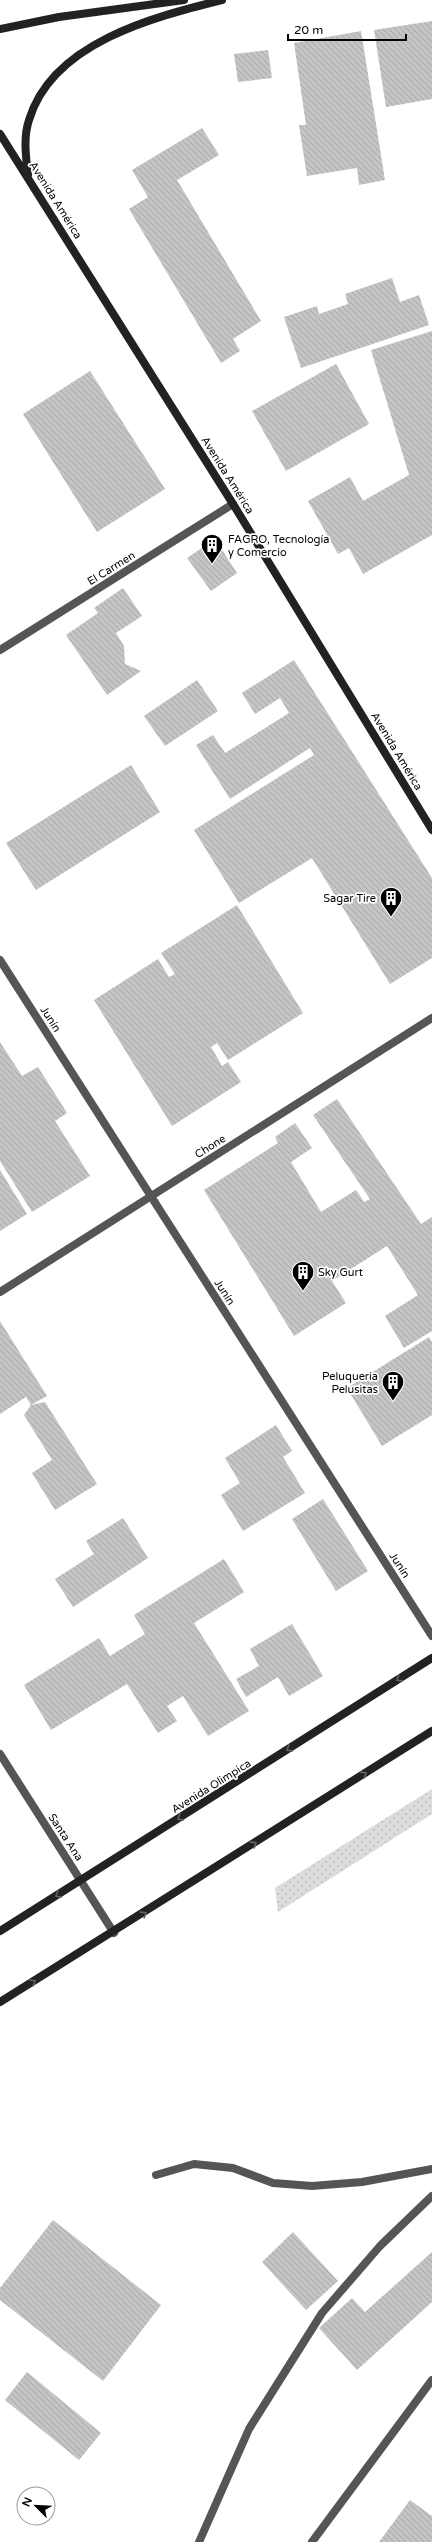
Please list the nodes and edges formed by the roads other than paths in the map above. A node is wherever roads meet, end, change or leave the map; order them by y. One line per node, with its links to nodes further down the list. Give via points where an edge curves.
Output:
1 (184, 0): 3 (street, via 66,16)
2 (222, 0): 5 (street, via 172,12 132,26 98,43 75,58 56,75 39,97 29,120 25,141)
3 (0, 29)
4 (0, 134): 5 (street, Avenida América)
5 (28, 176): 6 (street, Avenida América)
6 (233, 504): 7 (street, El Carmen); 8 (street, Avenida América)
7 (0, 650)
8 (432, 830)
9 (0, 960): 11 (street, Junín)
10 (432, 1018): 11 (street, Chone)
11 (151, 1196): 12 (street, Chone); 13 (street, Junín)
12 (0, 1292)
13 (432, 1636)
14 (432, 1658): 17 (street, Avenida Olimpica, one-way to 17)
15 (432, 1731): 19 (street, one-way to 15)
16 (0, 1754): 17 (street, Santa Ana)
17 (81, 1881): 18 (street, Avenida Olimpica, one-way to 18); 19 (street, Santa Ana)
18 (0, 1931)
19 (114, 1933): 20 (street, one-way to 19)
20 (0, 2002)
21 (432, 2169): 22 (street, via 362,2182 312,2186 272,2183 233,2168 194,2164)
22 (156, 2175)
23 (432, 2196): 25 (street, via 380,2246 322,2313 249,2429)
24 (432, 2380): 26 (street)
25 (199, 2542)
26 (312, 2542)

